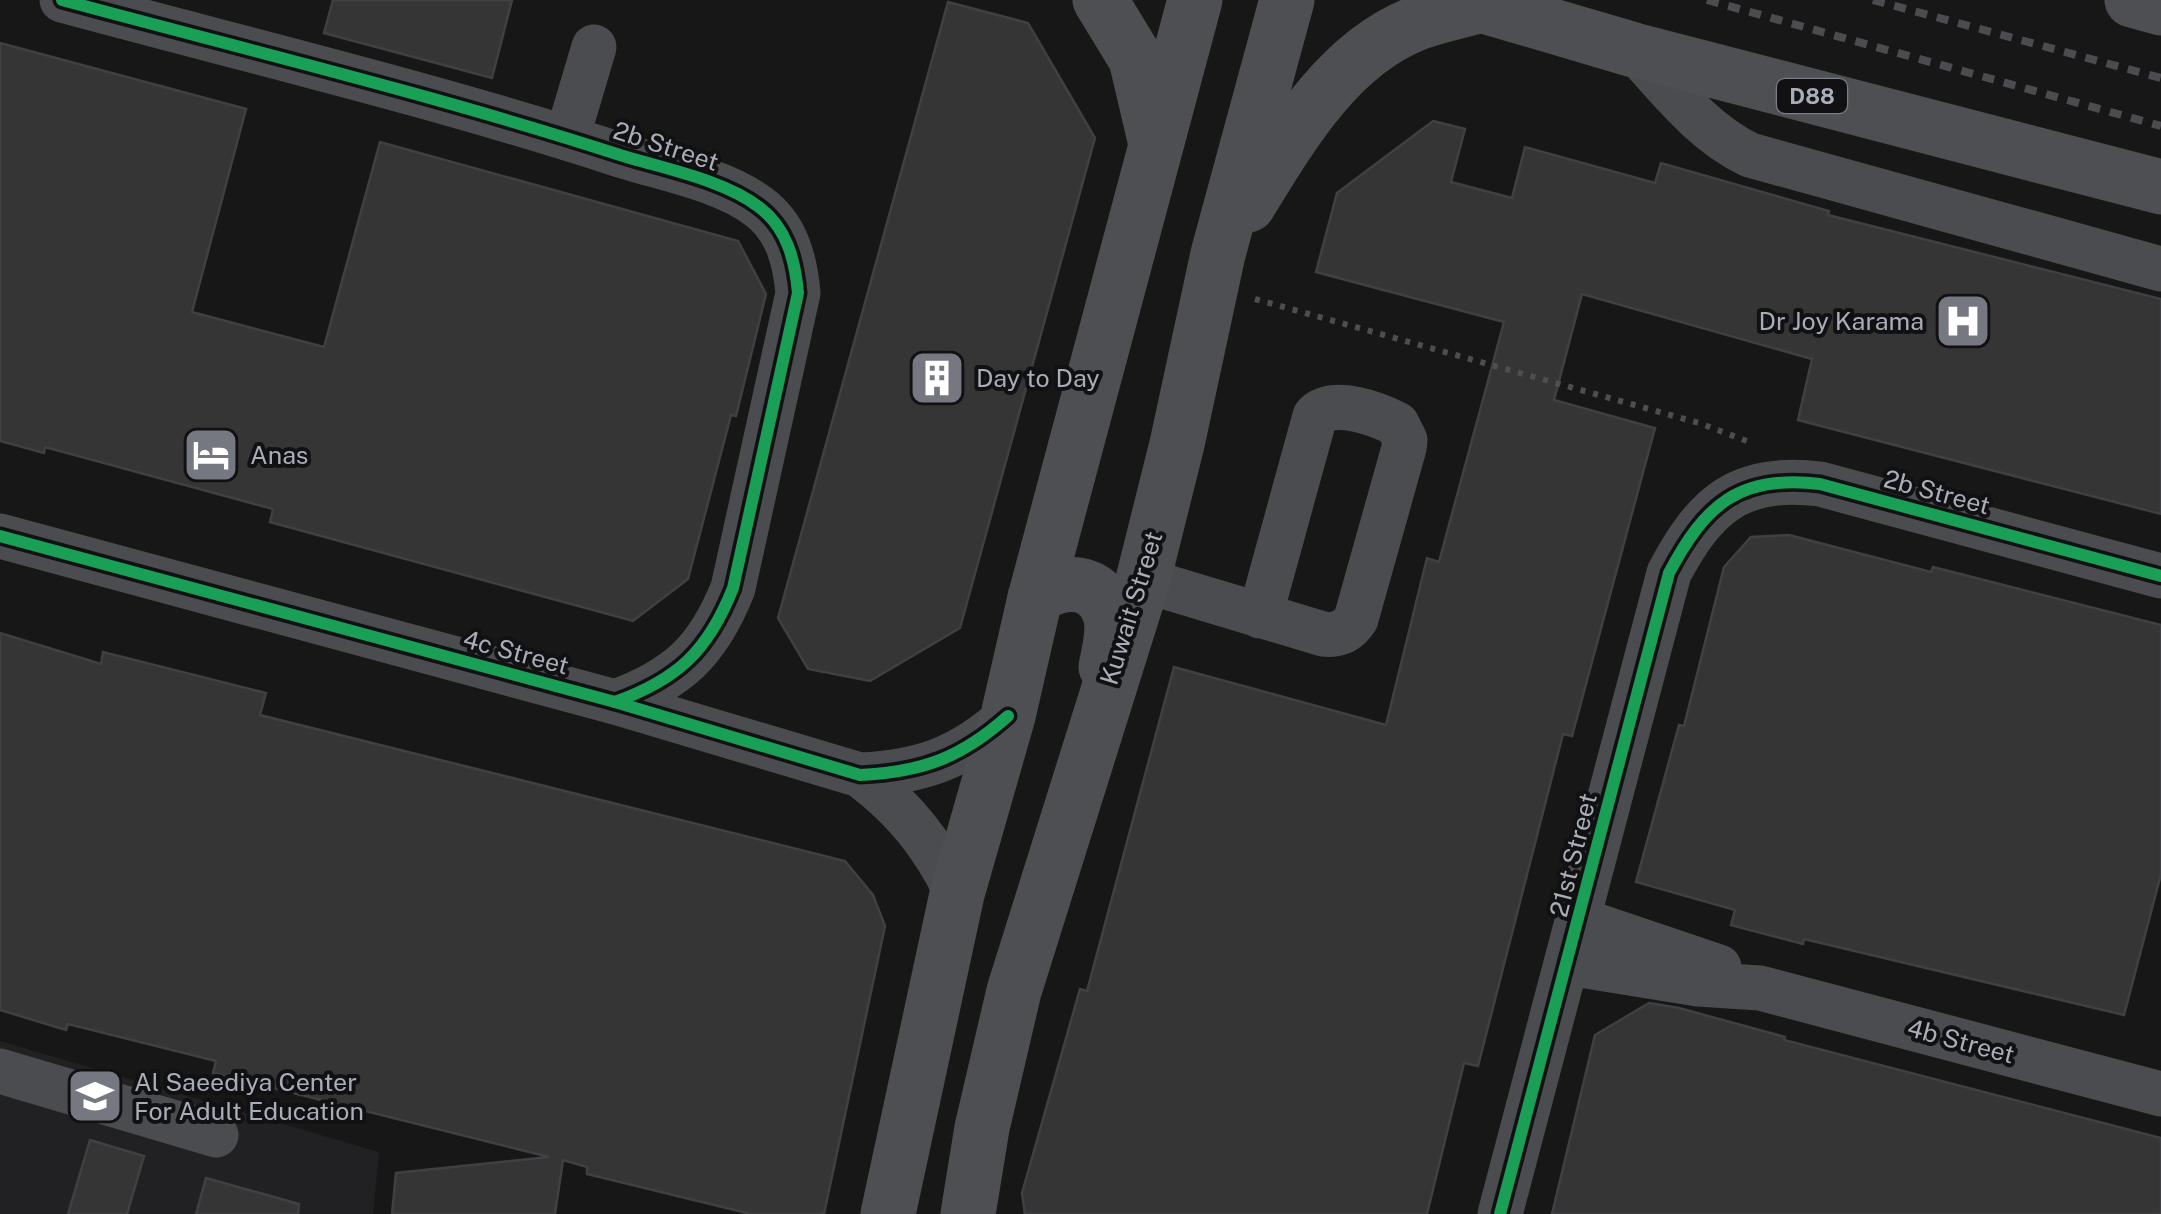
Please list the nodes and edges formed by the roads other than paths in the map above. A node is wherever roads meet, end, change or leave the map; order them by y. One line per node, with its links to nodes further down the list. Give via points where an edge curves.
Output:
1 (62, 0): 10 (street, 2b Street)
2 (1100, 0): 11 (main road, via 1136,59)
3 (1195, 0): 11 (main road)
4 (1287, 0): 14 (main road, Kuwait Street)
5 (2132, 0): 7 (main road)
6 (1473, 3): 9 (main road, D88); 14 (main road, via 1415,24 1354,62 1280,154)
7 (2161, 8)
8 (594, 48): 10 (street)
9 (1634, 50): 12 (main road, D88); 13 (street, via 1705,128 1750,155)
10 (567, 138): 21 (street, 2b Street, via 733,191 760,208 782,232 795,262 798,294 733,588 719,622 676,673)
11 (1157, 148): 19 (main road)
12 (2161, 187)
13 (2161, 269)
14 (1214, 270): 18 (main road, Kuwait Street)
15 (1704, 515): 17 (street, 2b Street, via 1759,485 1820,484); 26 (street, 21st Street, via 1668,573)
16 (0, 536): 21 (street, 4c Street)
17 (2161, 576)
18 (1143, 580): 20 (street); 22 (main road, Kuwait Street)
19 (1034, 598): 22 (main road, via 1070,582 1104,601 1111,637); 23 (main road)
20 (1260, 616): 20 (street, via 1332,636 1356,619 1404,448 1398,424 1339,407 1315,416)
21 (614, 702): 24 (street, 4c Street)
22 (1099, 714): 31 (main road, Kuwait Street, via 1014,991)
23 (1008, 716): 24 (street, 4c Street, via 984,738 925,767); 25 (main road)
24 (860, 774): 25 (street, 4c Street, via 918,826)
25 (957, 894): 30 (main road)
26 (1574, 941): 28 (street, 4b Street, via 1687,954 1760,988); 32 (street, 21st Street)
27 (0, 1071): 29 (street)
28 (2161, 1094)
29 (216, 1135)
30 (888, 1214)
31 (968, 1214)
32 (1500, 1214)

